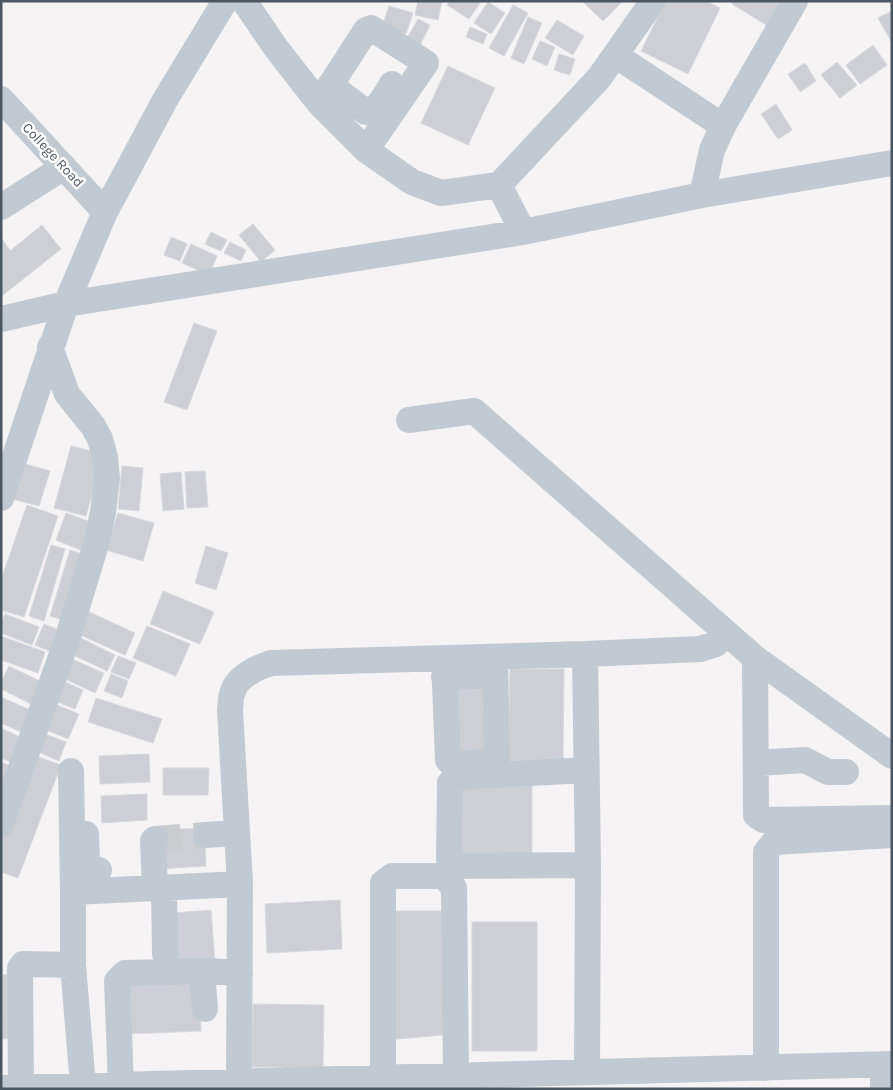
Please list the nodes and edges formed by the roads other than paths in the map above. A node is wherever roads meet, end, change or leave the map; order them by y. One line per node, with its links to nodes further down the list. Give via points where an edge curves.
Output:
1 (244, 1): 7 (street, via 276,48)
2 (653, 1): 6 (street)
3 (795, 1): 9 (street)
4 (221, 6): 16 (street, via 165,100)
5 (413, 55): 7 (street, via 370,112); 7 (street, via 371,28 366,30); 10 (street, via 426,63)
6 (615, 56): 9 (street); 13 (street, via 599,78)
7 (324, 94): 10 (street)
8 (1, 99): 12 (street, College Road)
9 (723, 126): 14 (street, via 712,150)
10 (366, 150): 13 (street, via 412,182 442,193)
11 (892, 163): 14 (street)
12 (64, 168): 15 (street); 16 (street, College Road)
13 (499, 185): 17 (street)
14 (702, 195): 17 (street)
15 (1, 207)
16 (105, 212): 18 (street)
17 (523, 232): 18 (street)
18 (66, 304): 19 (street); 20 (street)
19 (1, 319)
20 (50, 347): 22 (street); 37 (street, via 68,394 100,439 107,478 97,541 73,622)
21 (409, 420): 23 (street, via 474,411)
22 (1, 498)
23 (726, 633): 24 (street, via 716,644 700,649); 25 (street)
24 (585, 654): 26 (street); 32 (street)
25 (755, 658): 28 (street); 29 (street)
26 (495, 666): 27 (street); 27 (street, via 496,759 494,762 452,764 448,760)
27 (444, 668): 38 (street, via 272,663 255,669 239,681 232,693 230,710)
28 (802, 691): 29 (street); 30 (street)
29 (755, 700): 31 (street)
30 (892, 756)
31 (756, 763): 34 (street, via 805,760 828,772); 36 (street, via 756,815 763,820)
32 (586, 770): 42 (street); 42 (street, via 456,777 450,783 449,859 457,866)
33 (77, 772): 35 (street)
34 (846, 772)
35 (79, 813): 43 (street, via 87,862); 46 (street)
36 (892, 818)
37 (1, 824)
38 (237, 833): 40 (street); 45 (street)
39 (892, 835): 55 (street, via 774,842 766,852)
40 (206, 836)
41 (155, 839): 44 (street, via 153,841)
42 (588, 865): 52 (street)
43 (99, 870)
44 (172, 880): 45 (street); 46 (street); 47 (street)
45 (240, 884): 50 (street)
46 (73, 892): 48 (street)
47 (165, 954)
48 (73, 965): 59 (street); 60 (street, via 23,964 20,968)
49 (202, 972): 50 (street); 51 (street); 58 (street, via 125,972 117,981)
50 (240, 973): 56 (street)
51 (205, 1009)
52 (587, 1072): 54 (street); 55 (street)
53 (886, 1072): 55 (street)
54 (456, 1076): 57 (street); 57 (street, via 454,888 443,876 392,876 383,883)
55 (740, 1076)
56 (239, 1082): 57 (street); 58 (street)
57 (383, 1083)
58 (121, 1085): 59 (street)
59 (83, 1086): 60 (street)
60 (11, 1088)

